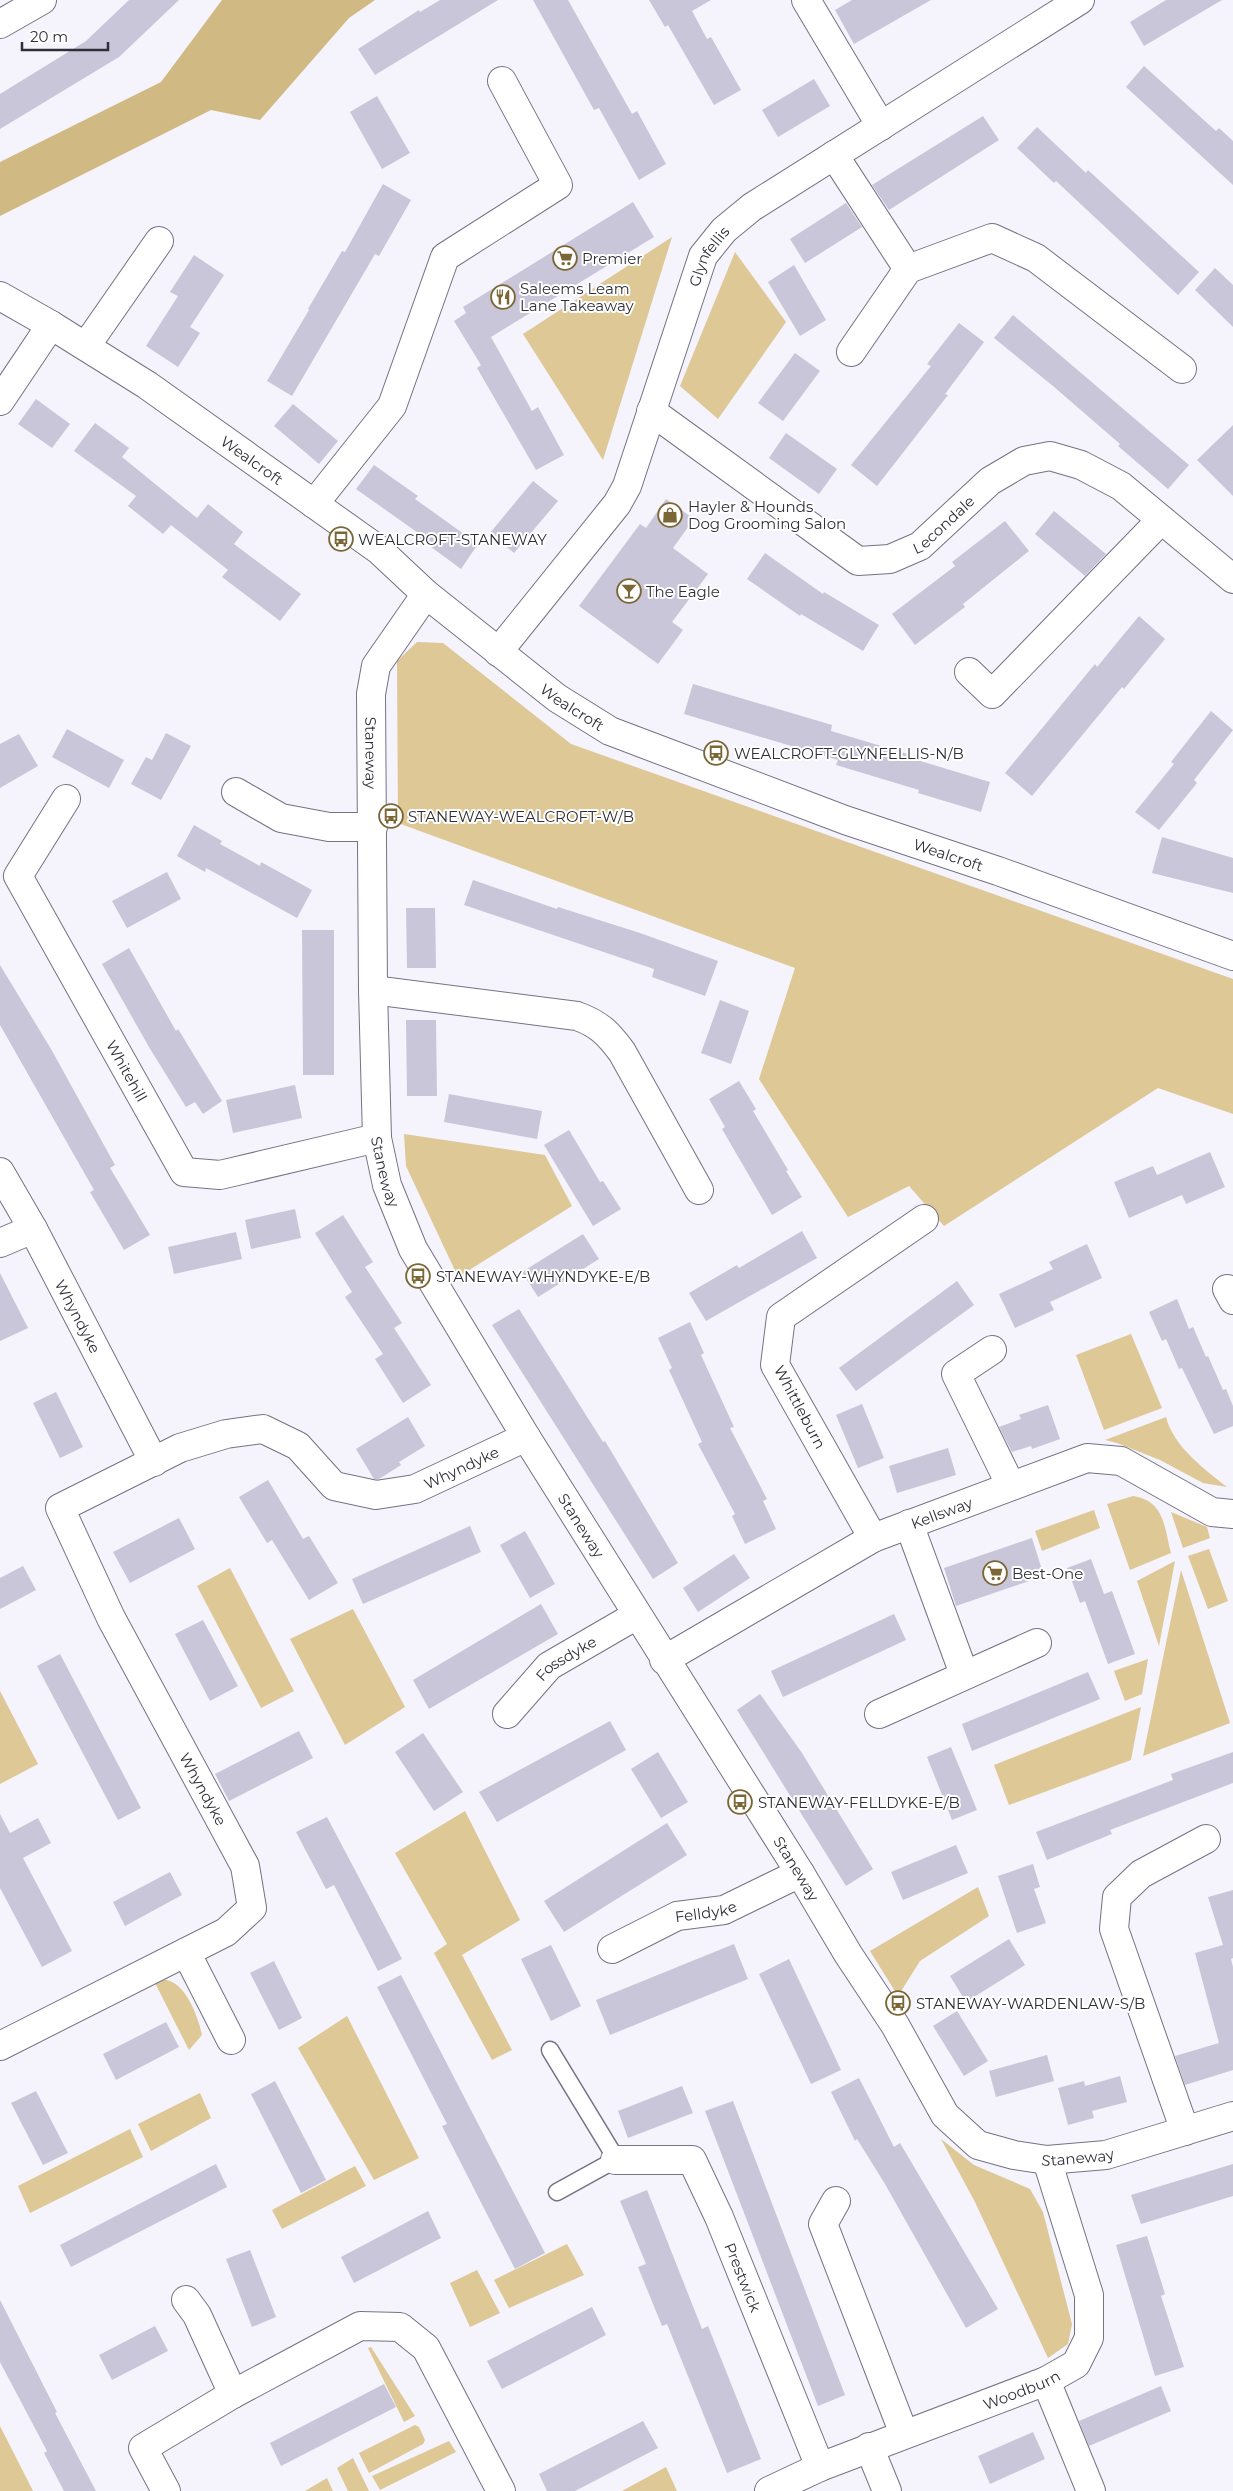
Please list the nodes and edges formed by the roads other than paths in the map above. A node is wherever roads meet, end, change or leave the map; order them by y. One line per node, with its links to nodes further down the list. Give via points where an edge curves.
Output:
1 (42, 0): 4 (street)
2 (806, 0): 6 (street)
3 (1080, 0): 6 (street, Glynfellis)
4 (0, 24)
5 (502, 81): 17 (street, via 558,186 445,257 392,406)
6 (881, 126): 7 (street, Glynfellis)
7 (834, 155): 9 (street); 16 (street, Glynfellis, via 752,206 724,230 703,256)
8 (159, 241): 12 (street)
9 (908, 269): 13 (street); 14 (street, via 992,238 1036,258)
10 (0, 296): 11 (street, Wealcroft)
11 (51, 324): 12 (street, Wealcroft); 15 (street)
12 (86, 346): 17 (street, Wealcroft, via 147,385)
13 (851, 352)
14 (1182, 369)
15 (0, 401)
16 (651, 411): 18 (street, Lecondale, via 858,561 890,559 920,546 990,481 1024,461 1050,456 1081,465 1121,486); 21 (street, Glynfellis, via 627,486 617,504)
17 (314, 504): 20 (street, Wealcroft, via 379,550)
18 (1161, 520): 19 (street, Lecondale); 22 (street, via 992,694)
19 (1233, 579)
20 (426, 594): 21 (street, Wealcroft); 25 (street, Staneway, via 376,666 371,694)
21 (498, 652): 26 (street, Wealcroft, via 557,698 610,731 845,820 1007,874)
22 (969, 672)
23 (236, 792): 25 (street, via 281,818 329,826)
24 (66, 799): 28 (street, Whitehill, via 18,876 184,1172 220,1175)
25 (373, 827): 27 (street, Staneway)
26 (1233, 956)
27 (373, 990): 28 (street, Staneway); 30 (street, via 577,1016 594,1022 622,1052)
28 (377, 1138): 35 (street, Staneway, via 387,1185 413,1248)
29 (0, 1172): 32 (street, Whyndyke)
30 (699, 1190)
31 (924, 1219): 40 (street, Whittleburn, via 781,1317 775,1365)
32 (33, 1229): 33 (street); 36 (street, Whyndyke)
33 (0, 1243)
34 (992, 1350): 37 (street, via 956,1374)
35 (526, 1437): 36 (street, Whyndyke, via 415,1489 376,1495 334,1486 298,1446 263,1429 180,1448); 41 (street, Staneway)
36 (154, 1462): 50 (street, Whyndyke, via 60,1508 112,1618 245,1866 252,1908 226,1932)
37 (1011, 1486): 38 (street, Kellsway, via 1086,1458 1121,1462 1212,1512); 39 (street, Kellsway)
38 (1233, 1514)
39 (909, 1524): 40 (street, Kellsway); 44 (street)
40 (873, 1538): 43 (street, Kellsway)
41 (637, 1615): 43 (street, Staneway); 45 (street, Fossdyke, via 549,1666)
42 (1037, 1643): 44 (street)
43 (664, 1660): 48 (street, Staneway)
44 (964, 1674): 46 (street)
45 (507, 1714)
46 (879, 1714)
47 (1206, 1839): 55 (street, via 1140,1874 1117,1896 1114,1929)
48 (800, 1873): 49 (street, Felldyke, via 724,1910 677,1916); 57 (street, Staneway, via 895,2025 945,2115 978,2145)
49 (612, 1949)
50 (186, 1952): 51 (street); 52 (street, Whyndyke)
51 (231, 2040)
52 (0, 2046)
53 (550, 2050): 56 (lane)
54 (1233, 2116): 55 (street, Staneway)
55 (1185, 2131): 57 (street, Staneway, via 1106,2155)
56 (615, 2160): 58 (lane); 65 (street, Prestwick, via 692,2160 719,2217)
57 (1047, 2160): 61 (street, Woodburn, via 1089,2295 1089,2338 1076,2364)
58 (557, 2192)
59 (836, 2201): 63 (street, via 823,2224)
60 (186, 2300): 62 (street, via 197,2315)
61 (1046, 2381): 63 (street, Woodburn); 70 (street)
62 (232, 2394): 66 (street, via 143,2448); 67 (street, via 360,2326 400,2327 426,2348)
63 (904, 2434): 64 (street, Woodburn)
64 (869, 2447): 65 (street, Woodburn); 69 (street)
65 (820, 2466): 68 (street, Woodburn)
66 (166, 2491)
67 (501, 2491)
68 (769, 2491)
69 (888, 2491)
70 (1091, 2491)

